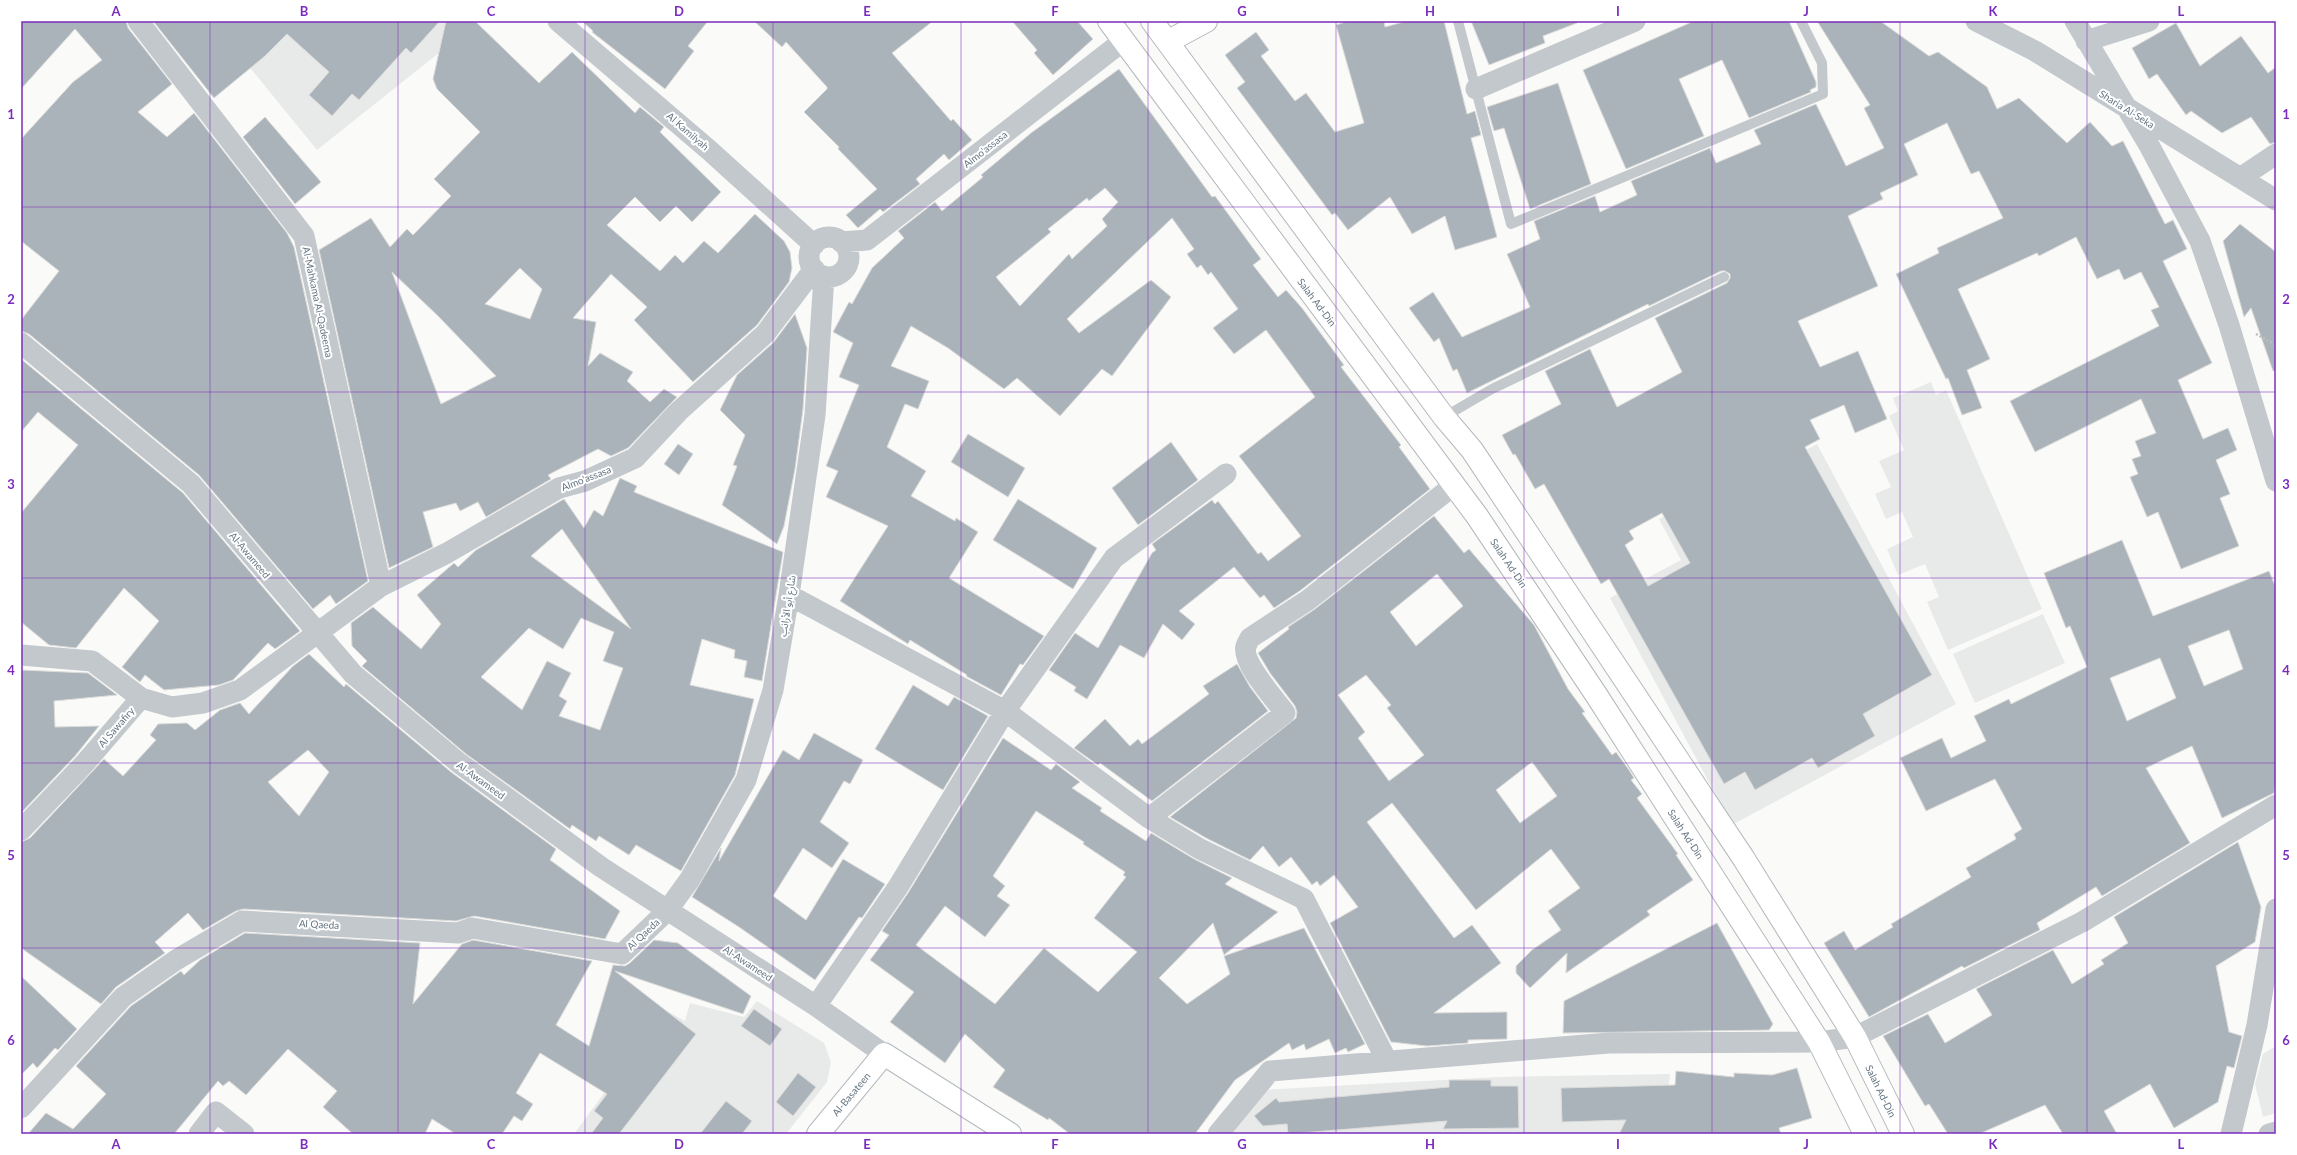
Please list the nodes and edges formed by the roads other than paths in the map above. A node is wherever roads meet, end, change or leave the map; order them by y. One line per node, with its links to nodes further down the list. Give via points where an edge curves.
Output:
1 (138, 21): 29 (street, Al-Mahkama Al-Qadeema, via 304,236)
2 (558, 21): 21 (street, Al Kamilyah, via 704,145)
3 (1109, 21): 12 (main road, Salah Ad-Din)
4 (1153, 21): 13 (main road, Salah Ad-Din)
5 (1206, 21): 13 (main road)
6 (1458, 21): 15 (lane)
7 (1635, 21): 15 (street)
8 (1802, 21): 15 (lane, via 1822,63 1823,94 1512,224)
9 (1976, 21): 16 (street, Sharia Al-Seka, via 2035,51)
10 (2075, 21): 14 (street)
11 (2149, 21): 14 (street)
12 (1123, 41): 20 (street, Almo'assasa, via 867,240); 28 (main road, Salah Ad-Din)
13 (1169, 41): 25 (main road, Salah Ad-Din, via 1225,121)
14 (2086, 41): 16 (street)
15 (1476, 89)
16 (2126, 109): 18 (street, Sharia Al-Seka); 27 (street, via 2150,147 2200,241 2229,325)
17 (2276, 154): 18 (street)
18 (2240, 178): 19 (street, Sharia Al-Seka)
19 (2276, 200)
20 (841, 242): 21 (street, via 829,237); 22 (street, via 847,250 847,266 837,275)
21 (814, 245): 22 (street, via 810,257)
22 (819, 273): 29 (street, Almo'assasa, via 765,334 679,411 635,458 585,481 559,488 447,553); 30 (street, شارع أبو الأرانب, via 815,415)
23 (1724, 277): 25 (lane, via 1492,389)
24 (21, 343): 31 (street, Al-Awameed, via 191,484)
25 (1444, 416): 41 (main road, Salah Ad-Din, via 1472,450 1522,524 1744,860)
26 (1226, 474): 34 (street, via 1114,558)
27 (2276, 481)
28 (1453, 486): 36 (street, via 1308,600 1250,638 1246,656 1250,666 1285,712); 42 (main road, Salah Ad-Din, via 1477,516 1597,696)
29 (381, 586): 31 (street, Almo'assasa)
30 (789, 595): 34 (street); 39 (street, شارع أبو الأرانب, via 773,690 746,780 690,879)
31 (317, 634): 33 (street, Al Sawafiry, via 240,690 203,703 172,706); 39 (street, Al-Awameed, via 353,674 458,763 601,867)
32 (21, 655): 33 (street, via 92,661)
33 (141, 698): 37 (street, Al Sawafiry, via 84,764)
34 (1005, 711): 36 (street); 40 (street, via 898,887)
35 (2276, 805): 41 (street, via 2082,922)
36 (1150, 818): 44 (street, via 1200,849 1304,899)
37 (21, 830)
38 (2276, 909): 54 (street, via 2257,1025)
39 (667, 911): 40 (street, Al-Awameed); 45 (street, Al Qaeda, via 622,954 472,928 458,933 242,921 176,960 123,997)
40 (816, 1006): 43 (street, Al-Awameed)
41 (1855, 1037): 42 (street); 53 (main road, Salah Ad-Din)
42 (1819, 1042): 44 (street, via 1609,1043); 52 (main road, Salah Ad-Din)
43 (884, 1054): 49 (main road, Al-Basateen); 50 (main road, Al-Awameed)
44 (1387, 1061): 51 (street, via 1270,1070)
45 (21, 1108)
46 (2276, 1132): 55 (street)
47 (199, 1134): 48 (street, via 216,1112)
48 (244, 1134)
49 (818, 1134)
50 (1010, 1134)
51 (1218, 1134)
52 (1865, 1134)
53 (1903, 1134)
54 (2231, 1134)
55 (2269, 1134)

